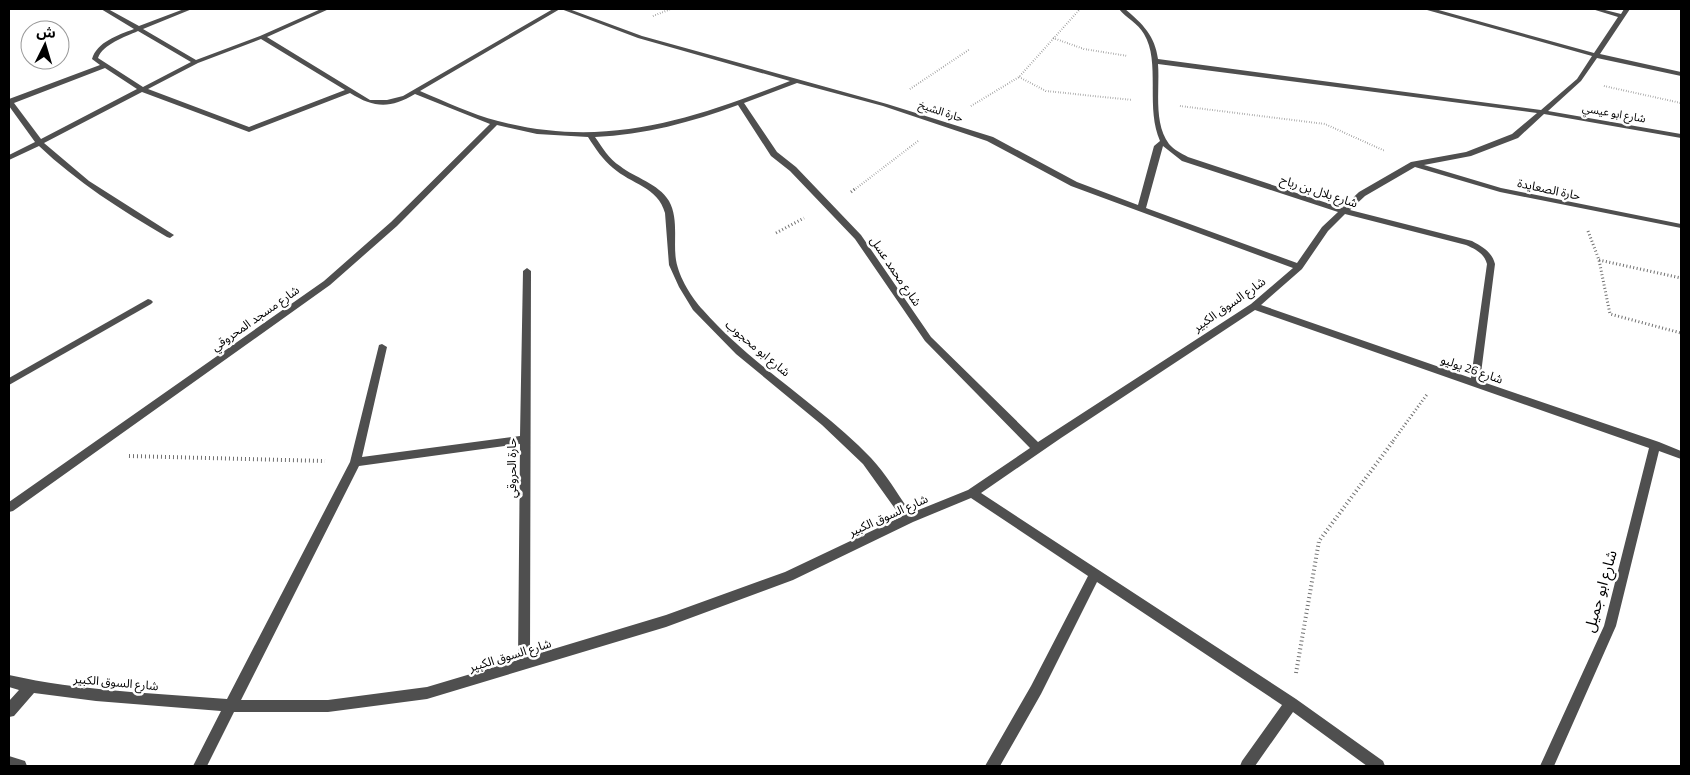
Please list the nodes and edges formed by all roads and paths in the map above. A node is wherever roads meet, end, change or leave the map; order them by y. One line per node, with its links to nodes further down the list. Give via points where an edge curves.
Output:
1 (104, 9): 12 (street)
2 (189, 9): 12 (street)
3 (326, 9): 13 (street)
4 (557, 9): 26 (street)
5 (564, 9): 22 (street, حارة الشيخ, via 640,37)
6 (1080, 9): 14 (path)
7 (1122, 9): 17 (street, via 1150,39)
8 (1429, 9): 10 (street)
9 (1595, 9): 11 (street)
10 (1440, 10): 16 (street)
11 (1624, 12): 16 (street, شارع السوق الكبير)
12 (139, 29): 18 (street); 19 (street, via 97,52 95,59)
13 (262, 38): 18 (street); 25 (street)
14 (1053, 38): 17 (path, via 1084,49); 21 (path)
15 (970, 49): 31 (path)
16 (1595, 56): 20 (street); 23 (street, شارع السوق الكبير)
17 (1154, 61): 29 (street); 32 (street, شارع ابو عيسي)
18 (196, 62): 24 (street)
19 (104, 66): 24 (street); 27 (street)
20 (1681, 74)
21 (1019, 77): 29 (path, via 1046,91); 34 (path)
22 (798, 80): 28 (street); 31 (street, حارة الشيخ)
23 (1579, 80): 30 (path); 32 (street, شارع السوق الكبير)
24 (143, 90): 25 (street, via 249,130); 38 (street)
25 (349, 91): 26 (street, via 376,103 396,100)
26 (414, 91): 33 (street)
27 (9, 102): 38 (street)
28 (740, 103): 35 (street, via 661,128); 41 (street, شارع محمد عسل, via 774,154)
29 (1156, 103): 37 (street); 40 (path, via 1325,124)
30 (1681, 104)
31 (885, 105): 34 (street, حارة الشيخ)
32 (1543, 112): 36 (street, شارع ابو عيسي); 40 (street, شارع السوق الكبير, via 1515,136 1468,154)
33 (495, 123): 35 (street, via 556,135); 59 (street, شارع مسجد المحروقي, via 394,224 327,283)
34 (942, 123): 41 (path); 42 (street, حارة الشيخ, via 990,139 1074,184)
35 (591, 136): 64 (street, شارع ابو محجوب, via 603,156 619,169 645,182 664,201 672,238 672,262 698,311 728,342 786,388 868,462)
36 (1681, 136)
37 (1164, 142): 42 (street, via 1158,146); 43 (street, شارع بلال بن رباح, via 1185,159)
38 (40, 143): 39 (street); 45 (street, via 91,185)
39 (9, 158)
40 (1414, 164): 43 (street, شارع السوق الكبير, via 1362,194); 44 (street, حارة الصعايدة, via 1500,190)
41 (828, 206): 58 (street, شارع محمد عسل, via 873,256 928,338)
42 (1141, 210): 46 (street, حارة الشيخ)
43 (1343, 212): 46 (street, شارع السوق الكبير, via 1325,229); 55 (street, شارع بلال بن رباح, via 1468,243 1490,258)
44 (1681, 226)
45 (170, 235)
46 (1299, 267): 50 (street, شارع السوق الكبير)
47 (527, 271): 56 (street, حارة الحروقي)
48 (1681, 278): 51 (path, via 1599,260 1610,314)
49 (148, 302): 54 (street)
50 (1254, 306): 53 (street, شارع 26 يوليو); 58 (street, شارع السوق الكبير)
51 (1681, 332)
52 (382, 347): 61 (street)
53 (1444, 372): 55 (street, شارع 26 يوليو); 69 (path, via 1319,541)
54 (9, 382)
55 (1475, 383): 57 (street, شارع 26 يوليو)
56 (525, 439): 61 (street); 66 (street, حارة الحروقي)
57 (1655, 446): 60 (street, شارع 26 يوليو); 78 (street, شارع ابو جميل, via 1610,626)
58 (1037, 448): 62 (street, شارع السوق الكبير)
59 (84, 455): 61 (path); 63 (street, شارع مسجد المحروقي)
60 (1681, 455)
61 (356, 462): 70 (street)
62 (972, 493): 64 (street, شارع السوق الكبير); 65 (street)
63 (9, 508)
64 (909, 519): 66 (street, شارع السوق الكبير, via 789,576 666,622)
65 (1094, 574): 69 (street); 75 (street, via 1036,690)
66 (524, 665): 70 (street, شارع السوق الكبير, via 427,694 328,706)
67 (9, 681): 68 (street, شارع السوق الكبير)
68 (31, 686): 70 (street, شارع السوق الكبير, via 96,696); 71 (street)
69 (1291, 704): 76 (street); 77 (street)
70 (232, 706): 74 (street)
71 (9, 711)
72 (9, 763): 73 (street)
73 (20, 766)
74 (200, 766)
75 (992, 766)
76 (1247, 766)
77 (1378, 766)
78 (1547, 766)

